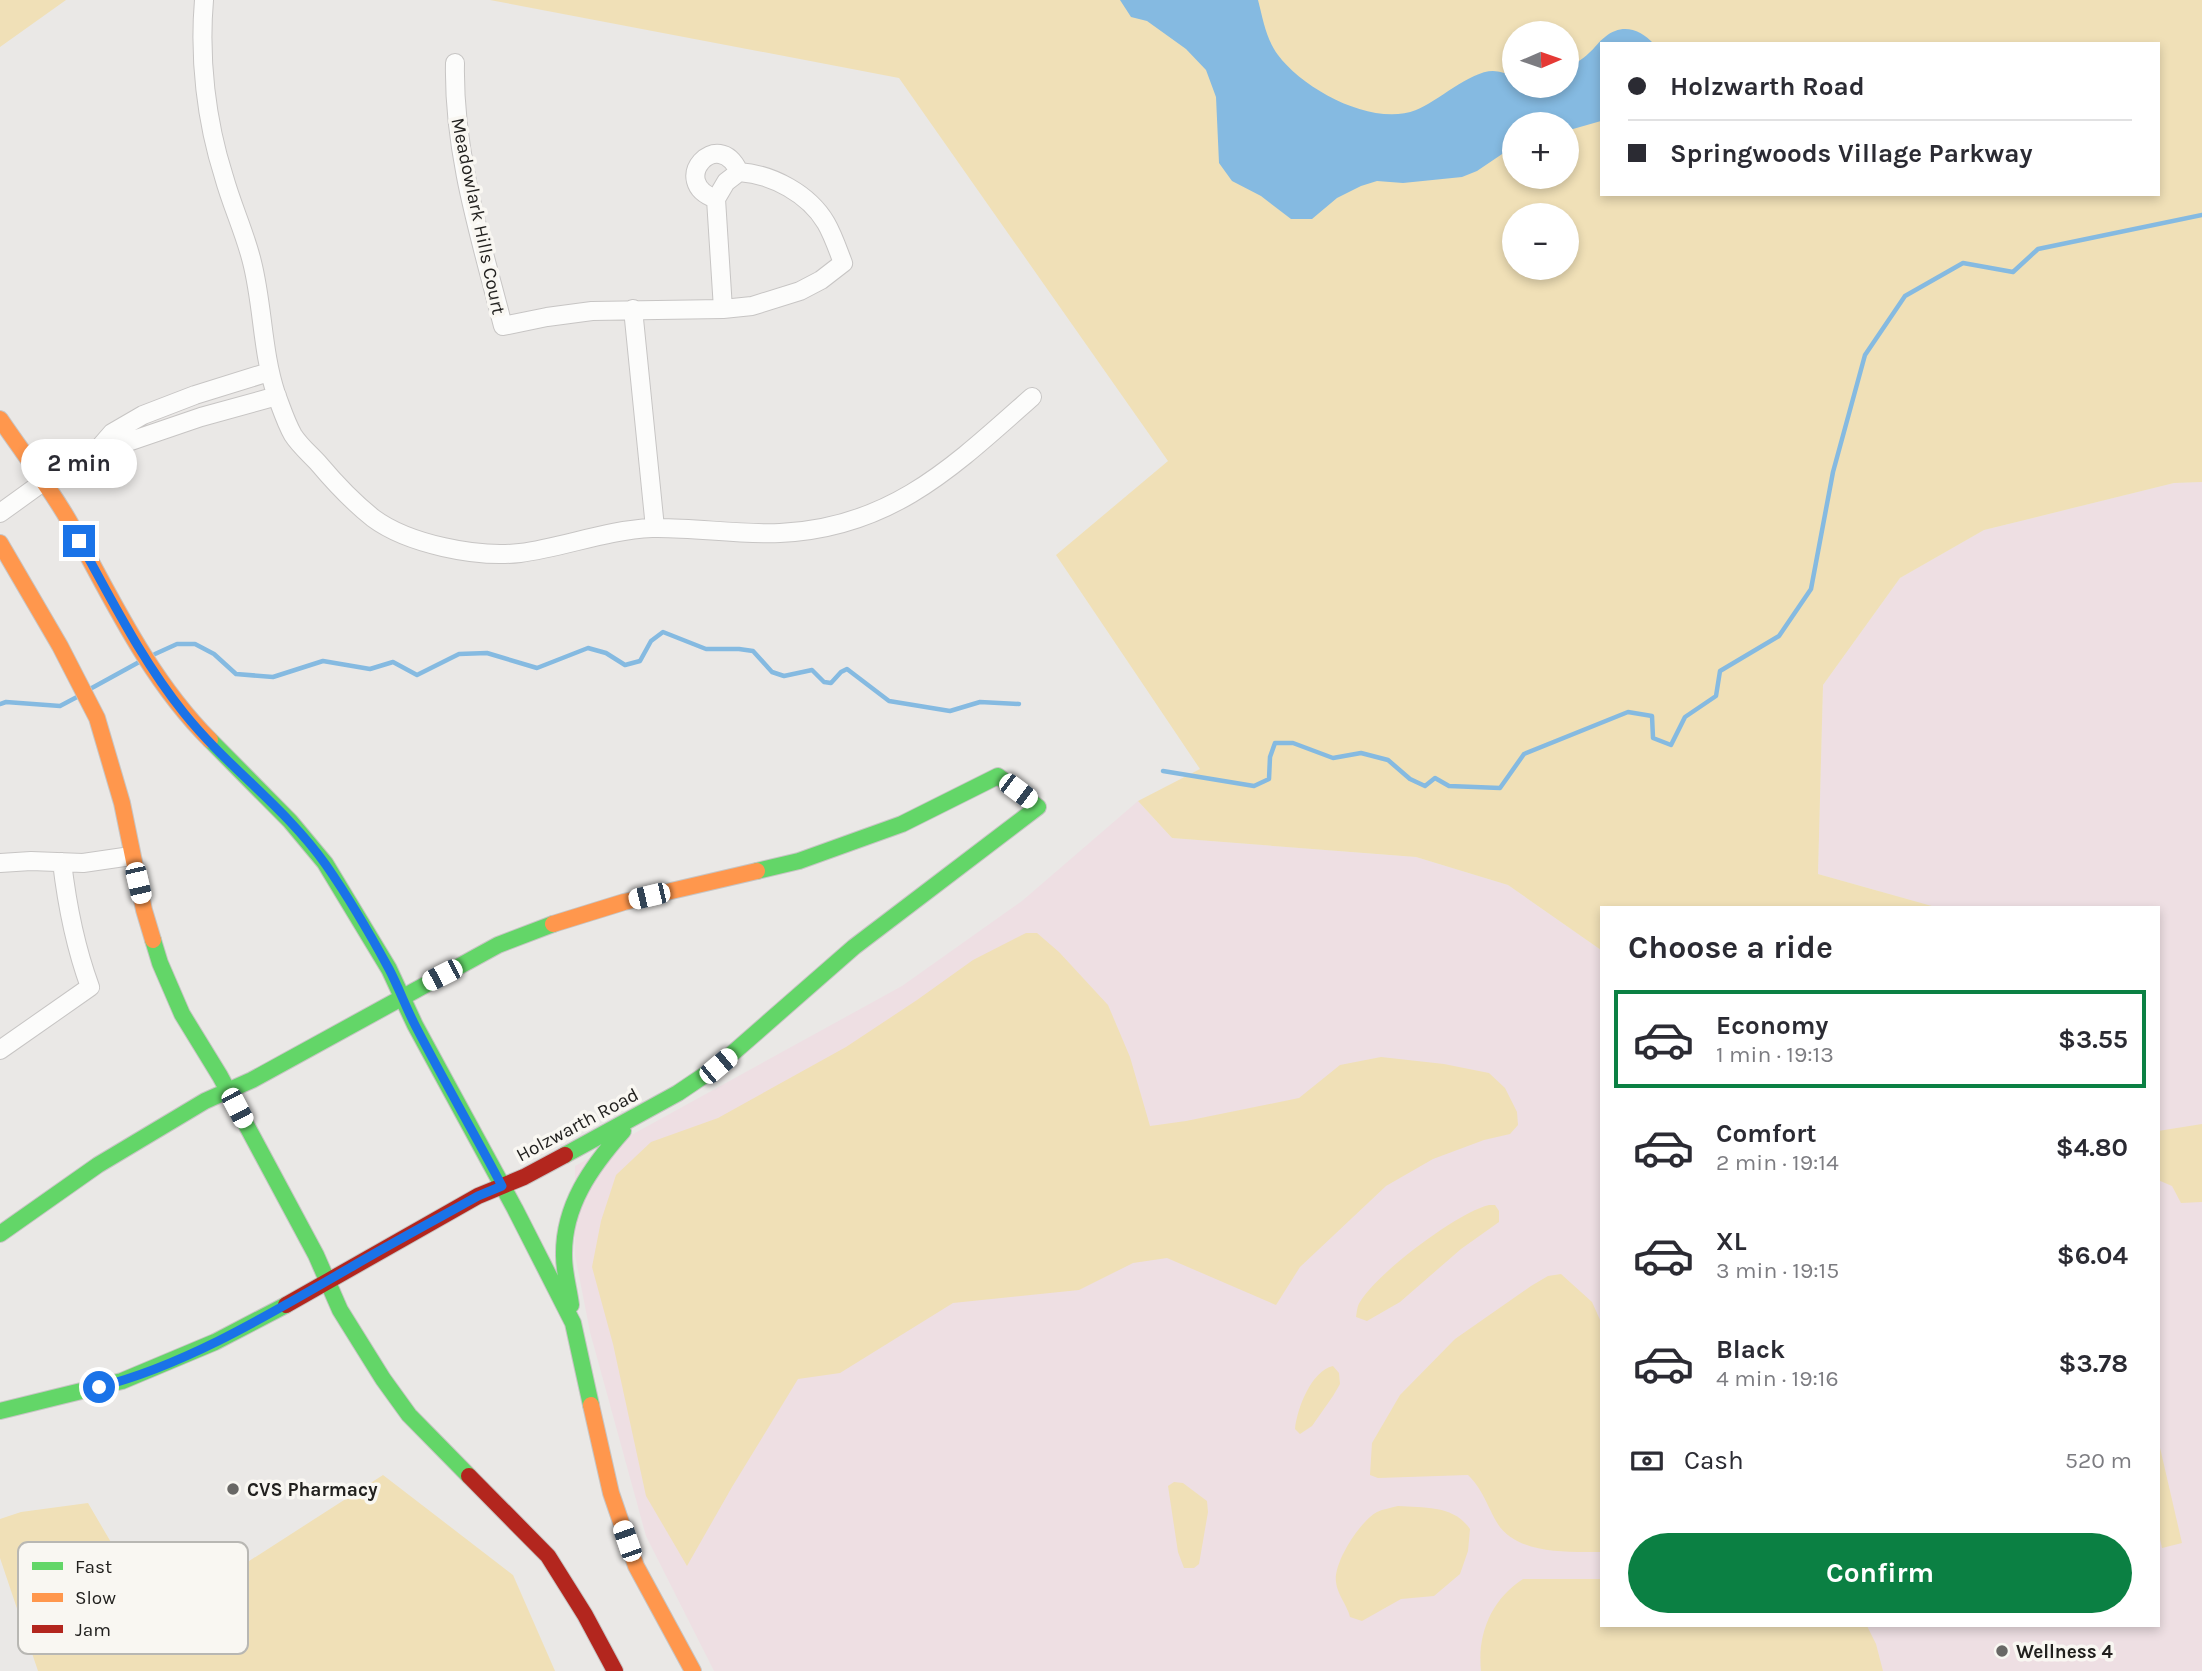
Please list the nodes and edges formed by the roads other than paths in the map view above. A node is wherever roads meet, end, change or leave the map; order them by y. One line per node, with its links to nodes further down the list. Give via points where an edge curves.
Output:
1 (204, 0): 7 (street, via 203,57 213,132 260,293)
2 (455, 63): 6 (street, Meadowlark Hills Court, via 462,159 503,326 572,313)
3 (733, 177): 4 (street); 4 (street, via 735,162 725,155 703,159 695,175 697,187); 5 (street, via 754,173 805,198 826,222 843,263 821,280 779,299)
4 (716, 199): 5 (street)
5 (723, 309): 6 (street)
6 (633, 310): 14 (street)
7 (270, 372): 8 (street); 11 (street, via 143,415 112,433)
8 (277, 396): 11 (street); 14 (street, via 294,436 338,486 376,519 421,541 471,553 519,553 624,530)
9 (1032, 397): 14 (street, via 954,466 870,515 818,530 778,533)
10 (0, 419): 12 (main road)
11 (99, 448): 12 (street)
12 (43, 482): 13 (street); 19 (main road, via 164,686 185,715 325,863)
13 (0, 513)
14 (655, 528)
15 (0, 543): 16 (main road, via 97,718 122,803)
16 (131, 856): 17 (street); 21 (main road, via 160,963 182,1014)
17 (62, 862): 18 (street); 20 (street, via 66,902 90,988)
18 (0, 863)
19 (402, 997): 21 (main road); 22 (main road, Holzwarth Road, via 498,945 546,926 624,902 799,861 902,824 998,776 1038,807 853,947 718,1066); 23 (main road)
20 (0, 1050)
21 (228, 1091): 24 (main road, via 98,1165); 25 (main road)
22 (635, 1118): 23 (main road, Holzwarth Road); 26 (main road, via 588,1172 570,1214 564,1258)
23 (502, 1186): 25 (main road, Holzwarth Road); 26 (main road)
24 (0, 1234)
25 (328, 1282): 27 (main road, Holzwarth Road, via 215,1342 122,1381); 28 (main road, via 347,1321 409,1415 548,1556)
26 (573, 1323): 29 (main road, via 611,1493 635,1566)
27 (0, 1412)
28 (615, 1671)
29 (693, 1671)

